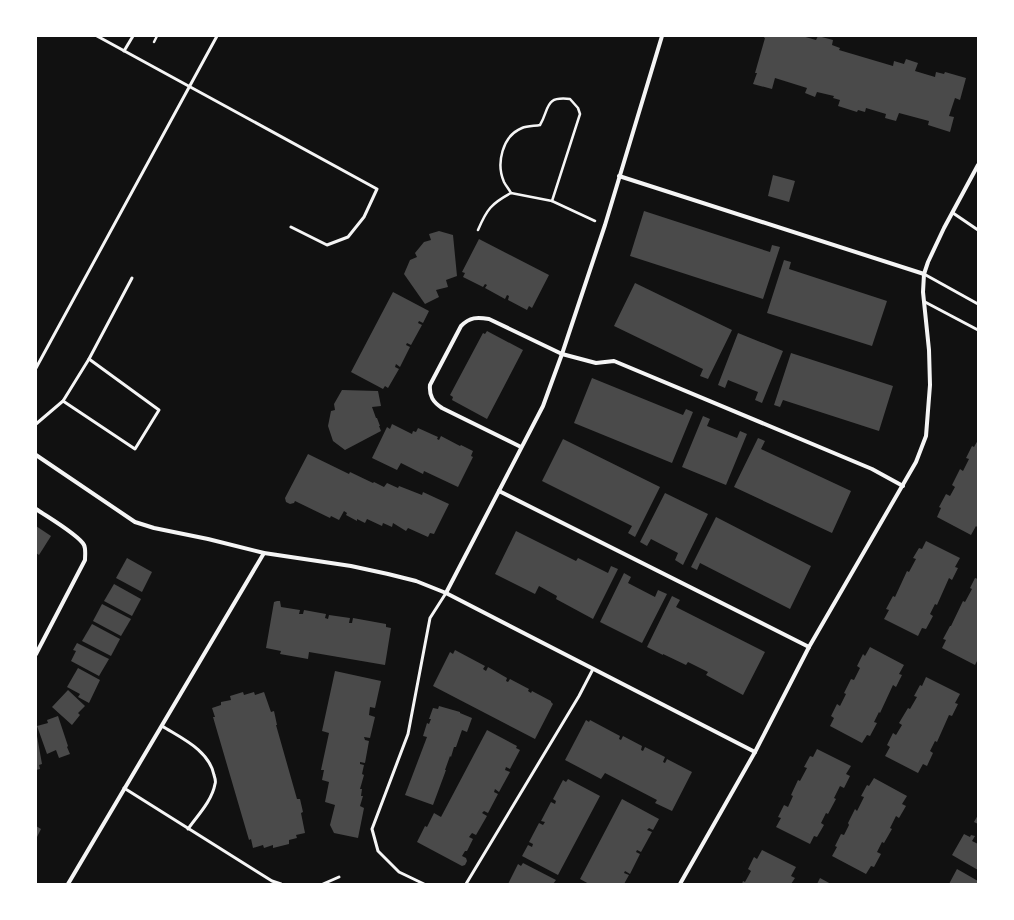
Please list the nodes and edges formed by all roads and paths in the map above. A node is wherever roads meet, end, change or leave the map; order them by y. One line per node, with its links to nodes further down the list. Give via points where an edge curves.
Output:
1 (97, 36): 7 (lane)
2 (132, 36): 7 (lane)
3 (157, 36): 6 (path)
4 (217, 36): 8 (lane)
5 (662, 36): 10 (street)
6 (154, 42)
7 (124, 51): 8 (lane)
8 (188, 87): 15 (lane, via 376,189 364,217 348,237 327,245); 25 (lane)
9 (978, 165): 13 (street)
10 (619, 176): 14 (street); 18 (street)
11 (511, 193): 12 (path); 12 (path, via 504,182 502,169 501,158 506,142 523,128 540,125 549,104 559,98 570,99 580,114); 16 (path, via 488,208)
12 (552, 201): 14 (path)
13 (953, 214): 17 (lane); 18 (street, via 944,228)
14 (604, 225): 23 (street)
15 (291, 227)
16 (478, 230)
17 (978, 230)
18 (924, 274): 20 (street); 21 (lane)
19 (132, 278): 24 (lane)
20 (925, 302): 22 (lane); 30 (street, via 930,385 926,436)
21 (978, 304)
22 (978, 330)
23 (562, 354): 28 (street, via 543,406); 28 (street, via 489,319 477,317 467,320 461,326 430,385 430,393 436,404); 30 (street, via 596,363 614,361 872,469)
24 (89, 359): 26 (lane); 26 (lane, via 159,410 135,450)
25 (36, 368)
26 (63, 401): 27 (lane)
27 (36, 424)
28 (521, 447): 31 (street)
29 (36, 455): 33 (street, via 135,522)
30 (903, 486): 35 (street)
31 (499, 491): 34 (street); 35 (street)
32 (36, 509): 36 (street, via 77,537 84,544 86,552 85,560)
33 (264, 553): 34 (street, via 388,574 416,581); 38 (street)
34 (446, 593): 37 (street); 46 (lane, via 430,618 408,734 372,829 378,851 398,872)
35 (809, 647): 39 (street)
36 (36, 654)
37 (593, 669): 39 (street); 47 (lane)
38 (162, 726): 40 (street); 41 (lane, via 198,748 208,759 213,770 216,784)
39 (755, 752): 48 (street)
40 (124, 788): 41 (lane); 43 (street)
41 (188, 829): 44 (lane)
42 (339, 877): 45 (lane)
43 (68, 884)
44 (281, 884)
45 (323, 884)
46 (424, 884)
47 (466, 884)
48 (680, 884)

